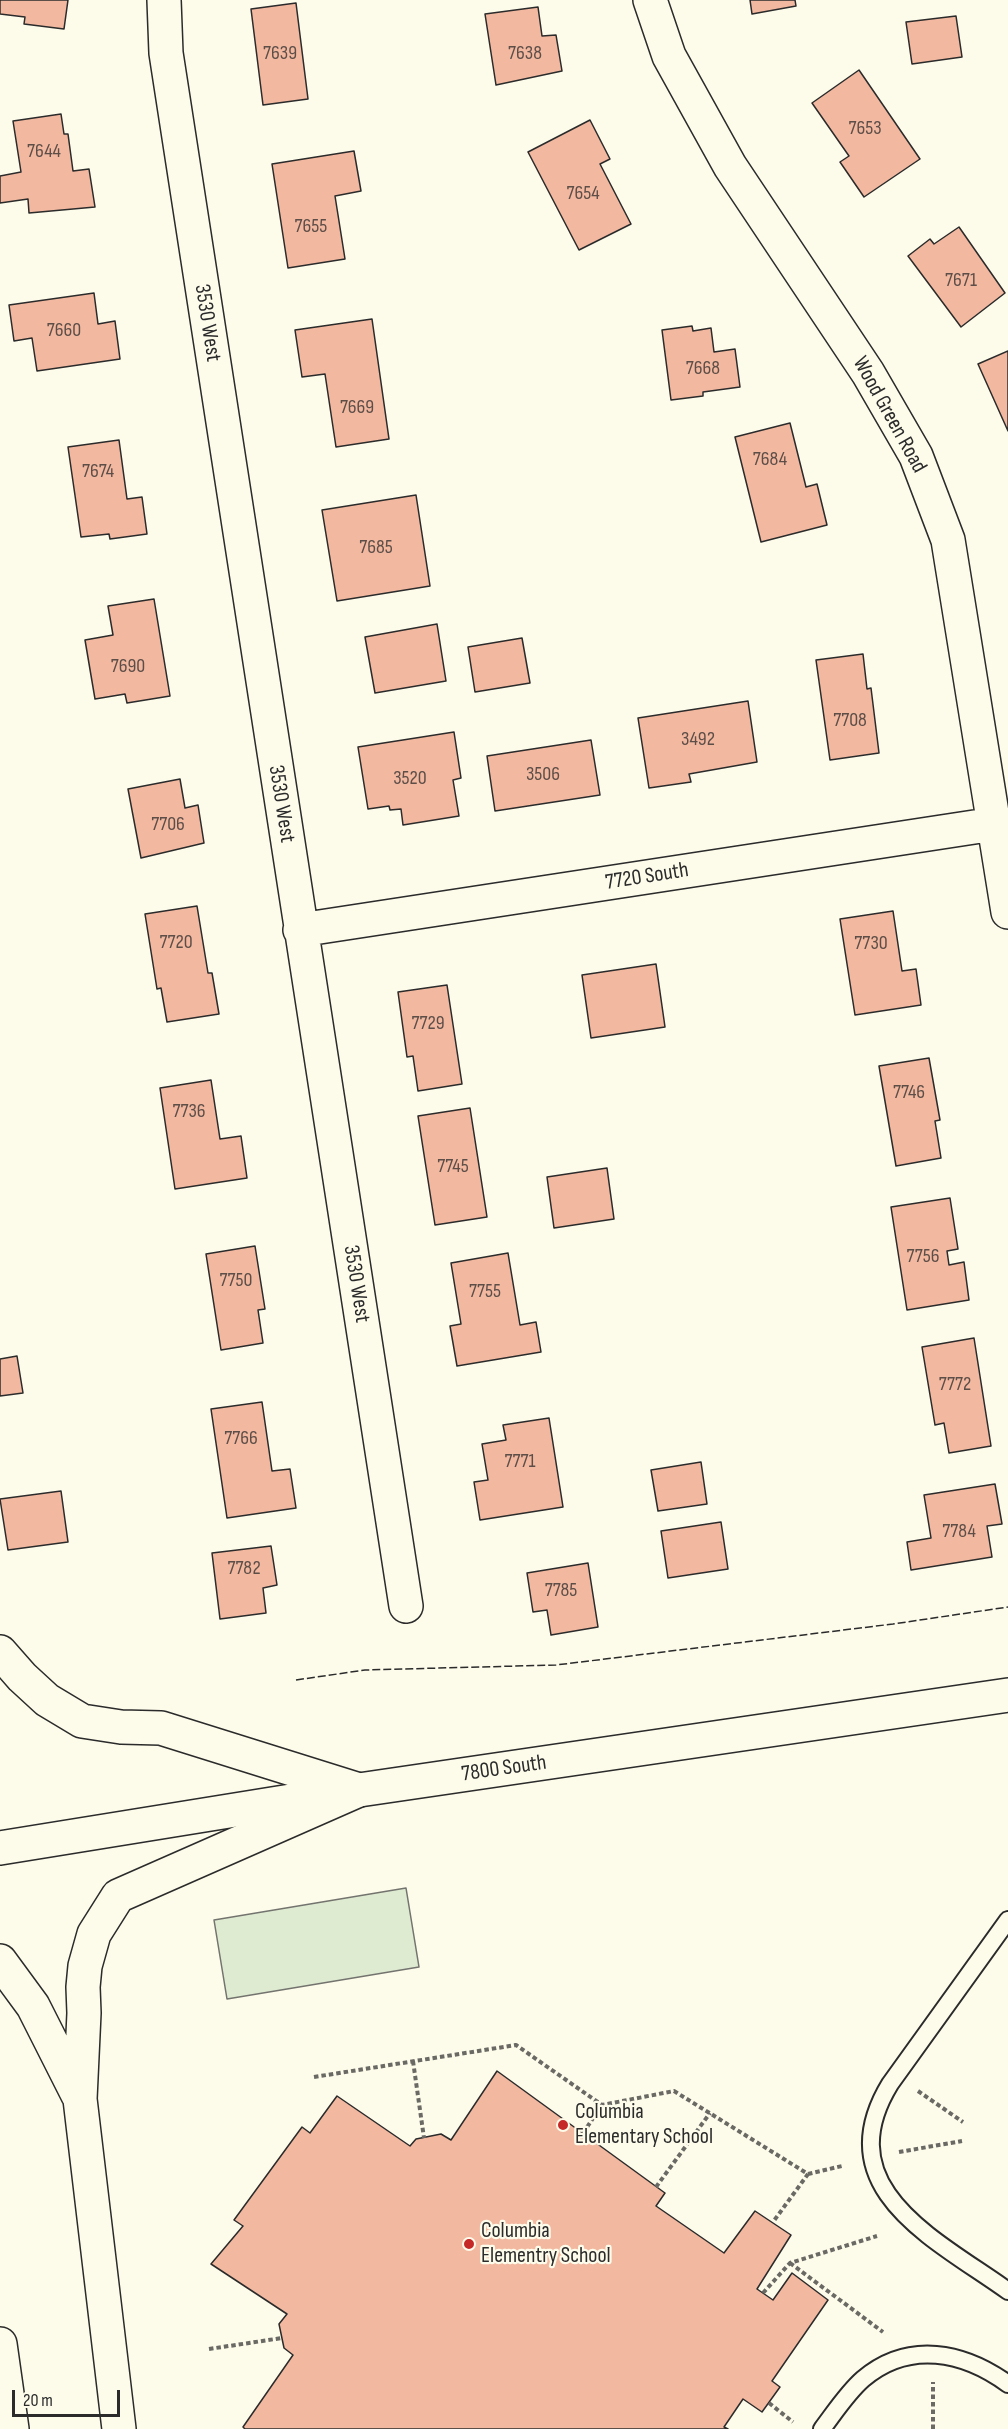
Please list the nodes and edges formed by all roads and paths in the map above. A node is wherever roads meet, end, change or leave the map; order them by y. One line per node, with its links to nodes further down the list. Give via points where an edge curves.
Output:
1 (164, 0): 5 (main road, 3530 West, via 166,53)
2 (650, 0): 3 (main road, Wood Green Road, via 669,56 730,166 868,373 916,456 948,540)
3 (994, 824): 4 (main road, Wood Green Road); 5 (main road, 7720 South)
4 (1008, 912)
5 (300, 930): 6 (main road, 3530 West)
6 (406, 1606)
7 (0, 1652): 9 (main road, via 47,1700 82,1721 161,1728)
8 (1008, 1695): 9 (main road, 7800 South)
9 (359, 1790): 10 (main road, 7800 South); 16 (main road, via 118,1896 94,1935 85,1966)
10 (0, 1848)
11 (1008, 1920): 30 (lane, via 890,2084 880,2101 871,2139 877,2177 897,2209)
12 (0, 1961): 16 (main road, via 33,2006)
13 (413, 2061): 14 (path); 17 (path, via 516,2045); 21 (path)
14 (314, 2077)
15 (918, 2091): 19 (path)
16 (80, 2099): 41 (main road)
17 (602, 2105): 18 (path, via 675,2091); 20 (path)
18 (710, 2113): 25 (path); 26 (path)
19 (963, 2122)
20 (583, 2133)
21 (424, 2138)
22 (962, 2141): 23 (path)
23 (898, 2152)
24 (842, 2166): 25 (path)
25 (808, 2174): 27 (path)
26 (656, 2187)
27 (773, 2222)
28 (877, 2236): 29 (path)
29 (790, 2263): 31 (path); 32 (path)
30 (1008, 2291)
31 (763, 2293)
32 (883, 2332)
33 (282, 2338): 35 (path)
34 (0, 2344): 40 (main road)
35 (209, 2349)
36 (933, 2382): 43 (path)
37 (1008, 2384): 42 (lane, via 969,2361 930,2354 906,2357 864,2379)
38 (769, 2403): 39 (path)
39 (794, 2422)
40 (12, 2429)
41 (119, 2429)
42 (822, 2429)
43 (933, 2429)

